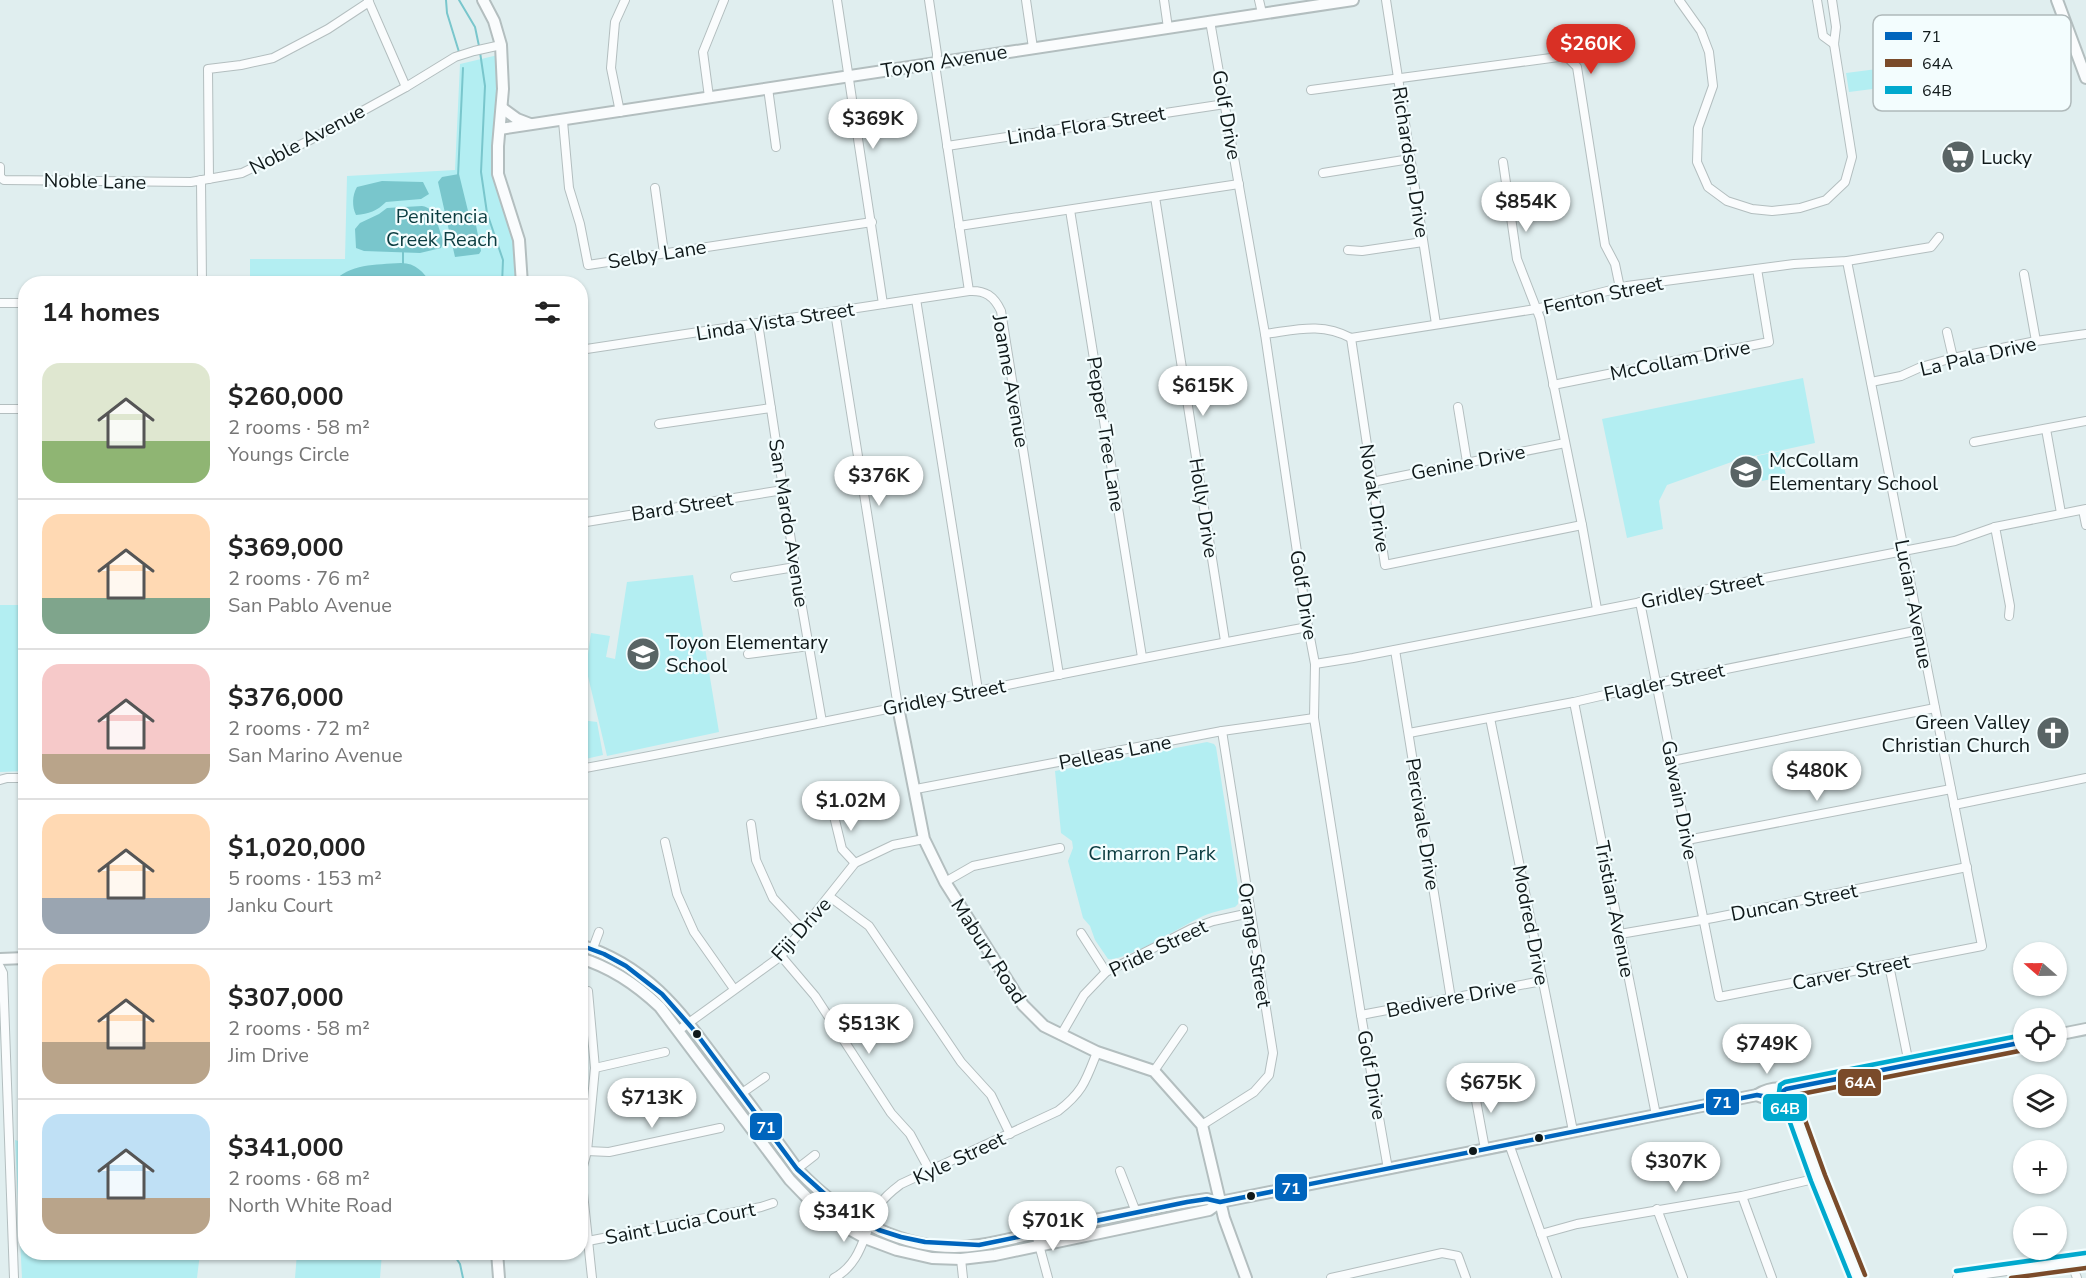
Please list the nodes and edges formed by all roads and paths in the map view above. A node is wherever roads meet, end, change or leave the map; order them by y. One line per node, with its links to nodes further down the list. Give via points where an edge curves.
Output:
1 (483, 0): 22 (main road)
2 (625, 0): 34 (street, via 615,22 611,68)
3 (724, 0): 31 (street, via 703,52)
4 (837, 0): 25 (street)
5 (929, 0): 24 (street)
6 (1026, 0): 23 (street)
7 (1164, 0): 19 (street)
8 (1259, 0): 16 (street)
9 (1353, 0): 16 (main road, Toyon Avenue)
10 (1386, 0): 27 (street, Richardson Drive)
11 (1679, 0): 21 (street, via 1701,31 1709,52 1713,86 1698,128 1697,162 1708,187 1727,201 1752,209 1772,212 1800,208 1826,200 1845,182 1852,157)
12 (1817, 0): 21 (street, via 1822,36)
13 (1832, 0): 21 (street)
14 (2057, 0): 17 (main road)
15 (368, 1): 28 (street); 44 (street, via 273,58 208,69)
16 (1262, 14): 18 (main road, Toyon Avenue)
17 (2063, 15)
18 (1210, 21): 19 (main road, Toyon Avenue); 32 (street, Golf Drive)
19 (1168, 28): 23 (main road, Toyon Avenue)
20 (2071, 38): 26 (main road)
21 (1834, 44)
22 (501, 45): 28 (street, Noble Avenue, via 455,57); 33 (main road)
23 (1033, 48): 24 (main road, Toyon Avenue)
24 (936, 63): 25 (main road, Toyon Avenue); 38 (street)
25 (849, 76): 29 (main road, Toyon Avenue); 49 (street)
26 (2086, 78)
27 (1398, 79): 30 (street); 40 (street, Richardson Drive); 60 (street, via 1566,56 1577,67 1605,244 1615,264)
28 (406, 87): 44 (street, Noble Avenue, via 242,173)
29 (768, 88): 31 (main road, Toyon Avenue); 39 (street)
30 (1311, 90)
31 (709, 97): 34 (main road, Toyon Avenue)
32 (1225, 104): 38 (street, Linda Flora Street); 45 (street, Golf Drive)
33 (502, 108): 36 (main road); 37 (main road)
34 (620, 112): 35 (main road, Toyon Avenue)
35 (563, 121): 36 (main road, Toyon Avenue); 54 (street, Selby Lane, via 569,188 588,265)
36 (533, 125): 37 (main road, Toyon Avenue)
37 (500, 129): 59 (main road, via 498,174 519,240)
38 (947, 146): 50 (street)
39 (776, 147)
40 (1410, 159): 43 (street); 52 (street, Richardson Drive)
41 (1503, 162): 66 (street, via 1517,259)
42 (0, 167): 44 (street, Noble Lane, via 4,180)
43 (1323, 173)
44 (205, 180): 58 (street)
45 (1239, 184): 47 (street); 71 (street, Golf Drive)
46 (655, 188): 54 (street)
47 (1155, 197): 48 (street); 105 (street, Holly Drive)
48 (1070, 210): 50 (street); 109 (street, Pepper Tree Lane)
49 (872, 222): 54 (street, Selby Lane); 65 (street)
50 (959, 226): 61 (street)
51 (1939, 237): 55 (street, Fenton Street, via 1931,247)
52 (1423, 242): 53 (street); 69 (street, Richardson Drive)
53 (1348, 250)
54 (664, 253)
55 (1847, 261): 56 (street, Fenton Street); 77 (street, Lucian Avenue)
56 (1757, 269): 60 (street, Fenton Street); 78 (street, McCollam Drive, via 1769,342)
57 (2024, 274): 74 (street)
58 (202, 276)
59 (521, 276)
60 (1620, 288): 66 (street, Fenton Street)
61 (969, 291): 62 (street, Linda Vista Street); 111 (street, Joanne Avenue, via 985,293 998,303 1001,311)
62 (916, 299): 65 (street, Linda Vista Street); 113 (street)
63 (0, 303): 64 (street)
64 (18, 303)
65 (883, 304): 67 (street, Linda Vista Street)
66 (1536, 309): 69 (street, Fenton Street); 78 (street)
67 (835, 312): 68 (street, Linda Vista Street); 115 (street)
68 (758, 323): 75 (street, Linda Vista Street); 80 (street, San Mardo Avenue)
69 (1436, 324): 73 (street, Fenton Street)
70 (1947, 332): 76 (street)
71 (1265, 334): 73 (street, Fenton Street, via 1316,327 1337,330); 103 (street, Golf Drive)
72 (2086, 334): 74 (street, La Pala Drive)
73 (1351, 338): 89 (street, Novak Drive)
74 (2036, 341): 76 (street, La Pala Drive)
75 (588, 349)
76 (1953, 358): 77 (street, La Pala Drive)
77 (1871, 382): 97 (street, Lucian Avenue)
78 (1553, 385): 87 (street)
79 (1458, 407): 88 (street)
80 (771, 408): 84 (street); 90 (street, San Mardo Avenue)
81 (0, 409): 82 (street)
82 (18, 409)
83 (2086, 421): 85 (street)
84 (658, 424)
85 (2046, 429): 86 (street); 92 (street)
86 (1974, 442)
87 (1565, 443): 88 (street, Genine Drive); 94 (street)
88 (1467, 462): 89 (street, Genine Drive)
89 (1372, 482): 94 (street, Novak Drive, via 1385,565)
90 (783, 490): 93 (street, Bard Street); 98 (street, San Mardo Avenue)
91 (2085, 510): 92 (street, Gridley Street); 95 (street)
92 (2061, 513): 96 (street, Gridley Street)
93 (588, 522)
94 (1582, 525): 101 (street)
95 (2086, 525)
96 (1995, 527): 97 (street, Gridley Street, via 1955,541); 102 (street)
97 (1904, 551): 100 (street, Gridley Street); 104 (street, Lucian Avenue)
98 (795, 567): 99 (street); 106 (street, San Mardo Avenue)
99 (735, 577)
100 (1640, 602): 101 (street, Gridley Street); 112 (street, Gawain Drive)
101 (1597, 609): 107 (street, Gridley Street)
102 (2009, 616)
103 (1308, 627): 105 (street, Gridley Street); 110 (street, Golf Drive)
104 (1920, 630): 112 (street, Flagler Street); 116 (street, Lucian Avenue)
105 (1226, 641): 109 (street, Gridley Street)
106 (809, 645): 108 (street); 119 (street, San Mardo Avenue)
107 (1395, 650): 110 (street, Gridley Street); 121 (street, Percivale Drive)
108 (748, 654)
109 (1142, 657): 111 (street, Gridley Street)
110 (1315, 664): 117 (street, Golf Drive)
111 (1059, 675): 113 (street, Gridley Street)
112 (1657, 683): 114 (street, Flagler Street); 122 (street, Gawain Drive)
113 (978, 690): 115 (street, Gridley Street)
114 (1574, 702): 118 (street, Flagler Street); 145 (street, Tristian Avenue)
115 (898, 707): 119 (street, Gridley Street); 127 (main road, Mabury Road)
116 (1935, 708): 122 (street); 128 (street, Lucian Avenue)
117 (1314, 718): 120 (street, Pelleas Lane); 161 (street, Golf Drive)
118 (1490, 718): 121 (street, Flagler Street); 156 (street, Modred Drive)
119 (822, 722): 123 (street, Gridley Street)
120 (1222, 731): 127 (street, Pelleas Lane); 140 (street, Orange Street)
121 (1409, 733): 160 (street, Percivale Drive)
122 (1672, 761): 133 (street, Gawain Drive)
123 (588, 767)
124 (18, 778): 126 (street)
125 (2086, 778): 129 (street)
126 (0, 780)
127 (916, 789): 132 (main road, Mabury Road)
128 (1951, 789): 129 (street, Lucian Avenue); 133 (street)
129 (1954, 805): 137 (street, Lucian Avenue)
130 (832, 808): 136 (street, via 842,849)
131 (751, 824): 142 (street, via 756,860 773,897)
132 (924, 839): 136 (street, Fiji Drive, via 893,844); 138 (main road, Mabury Road)
133 (1687, 840): 141 (street, Gawain Drive)
134 (665, 842): 157 (street, via 676,894 694,932)
135 (1060, 848): 138 (street, via 973,866)
136 (855, 863): 139 (street, Fiji Drive)
137 (1967, 867): 141 (street, Duncan Street); 146 (street, Lucian Avenue)
138 (945, 882): 167 (main road, Mabury Road, via 1023,1005 1044,1026)
139 (830, 897): 142 (street, Fiji Drive); 183 (street, via 869,926 961,1062 991,1095)
140 (1250, 913): 155 (street, Pride Street, via 1191,929); 180 (street, Orange Street, via 1273,1053 1269,1075 1254,1092)
141 (1704, 920): 145 (street, Duncan Street); 159 (street, Gawain Drive)
142 (802, 930): 149 (street, Fiji Drive)
143 (599, 932): 148 (street)
144 (1082, 933): 155 (street)
145 (1620, 934): 179 (street, Tristian Avenue)
146 (1982, 946): 153 (street, Carver Street)
147 (588, 947): 148 (main road)
148 (593, 948): 162 (main road, via 642,976 669,999)
149 (781, 956): 157 (street, Fiji Drive); 190 (street, via 815,996 891,1113 910,1134)
150 (18, 958): 151 (main road)
151 (0, 959)
152 (588, 961): 165 (main road, via 633,984)
153 (1889, 965): 159 (street, Carver Street); 171 (street)
154 (0, 967): 210 (street)
155 (1106, 972): 167 (street, Pride Street, via 1084,995)
156 (1542, 981): 160 (street, Bedivere Drive); 182 (street, Modred Drive)
157 (734, 989): 162 (street, Fiji Drive)
158 (588, 991): 172 (street)
159 (1719, 998)
160 (1451, 999): 161 (street, Bedivere Drive)
161 (1361, 1015): 189 (street, Golf Drive)
162 (689, 1024): 165 (street, Fiji Drive); 177 (main road)
163 (1183, 1029): 173 (street)
164 (2086, 1029): 166 (main road)
165 (679, 1030): 202 (main road, via 790,1180 819,1210)
166 (2067, 1033)
167 (1061, 1035): 170 (main road, Mabury Road)
168 (2013, 1044): 171 (main road)
169 (664, 1052): 172 (street)
170 (1097, 1052): 173 (main road, Mabury Road); 183 (street, Kyle Street, via 1085,1084 1074,1099)
171 (1909, 1064): 176 (main road)
172 (595, 1068): 178 (street)
173 (1154, 1071): 180 (main road, Mabury Road)
174 (765, 1077): 177 (street)
175 (1473, 1084): 185 (street)
176 (1786, 1089): 179 (main road, via 1765,1090 1757,1095); 192 (street)
177 (742, 1093): 188 (main road)
178 (588, 1102)
179 (1656, 1115): 182 (main road)
180 (1202, 1125): 195 (main road, Mabury Road)
181 (720, 1128): 186 (street, via 609,1152)
182 (1573, 1131): 184 (main road)
183 (1010, 1134): 190 (street, Kyle Street)
184 (1509, 1144): 185 (main road); 201 (street)
185 (1485, 1149): 189 (main road)
186 (588, 1151)
187 (815, 1155): 188 (street)
188 (797, 1169): 199 (main road, via 837,1206)
189 (1388, 1169): 195 (main road)
190 (930, 1171): 199 (street, Kyle Street, via 889,1193)
191 (1120, 1171): 197 (street)
192 (1818, 1178): 193 (street); 222 (street)
193 (1742, 1196): 196 (street); 221 (street)
194 (773, 1203): 203 (street, Saint Lucia Court)
195 (1220, 1203): 197 (main road, via 1207,1199); 204 (main road, via 1209,1210); 216 (main road, Mabury Road)
196 (1657, 1209): 201 (street); 220 (street)
197 (1136, 1212): 200 (main road)
198 (1032, 1219): 200 (street)
199 (870, 1226): 200 (main road, via 899,1238 953,1246 979,1245); 202 (street, Kyle Street)
200 (1035, 1233): 204 (street)
201 (1541, 1234): 219 (street)
202 (865, 1238): 205 (main road, via 932,1258); 213 (street, Kyle Street, via 855,1261)
203 (588, 1242): 212 (street)
204 (1038, 1247): 205 (main road); 215 (street)
205 (961, 1259): 214 (street)
206 (498, 1260): 211 (main road)
207 (2086, 1260): 208 (street)
208 (2072, 1262): 209 (street); 224 (street)
209 (1967, 1277): 223 (street)
210 (14, 1278)
211 (500, 1278)
212 (592, 1278)
213 (834, 1278)
214 (963, 1278)
215 (1048, 1278)
216 (1246, 1278)
217 (1331, 1278): 218 (street, via 1442,1253 1458,1256)
218 (1466, 1278)
219 (1557, 1278)
220 (1683, 1278)
221 (1772, 1278)
222 (1858, 1278)
223 (1957, 1278)
224 (2077, 1278)

